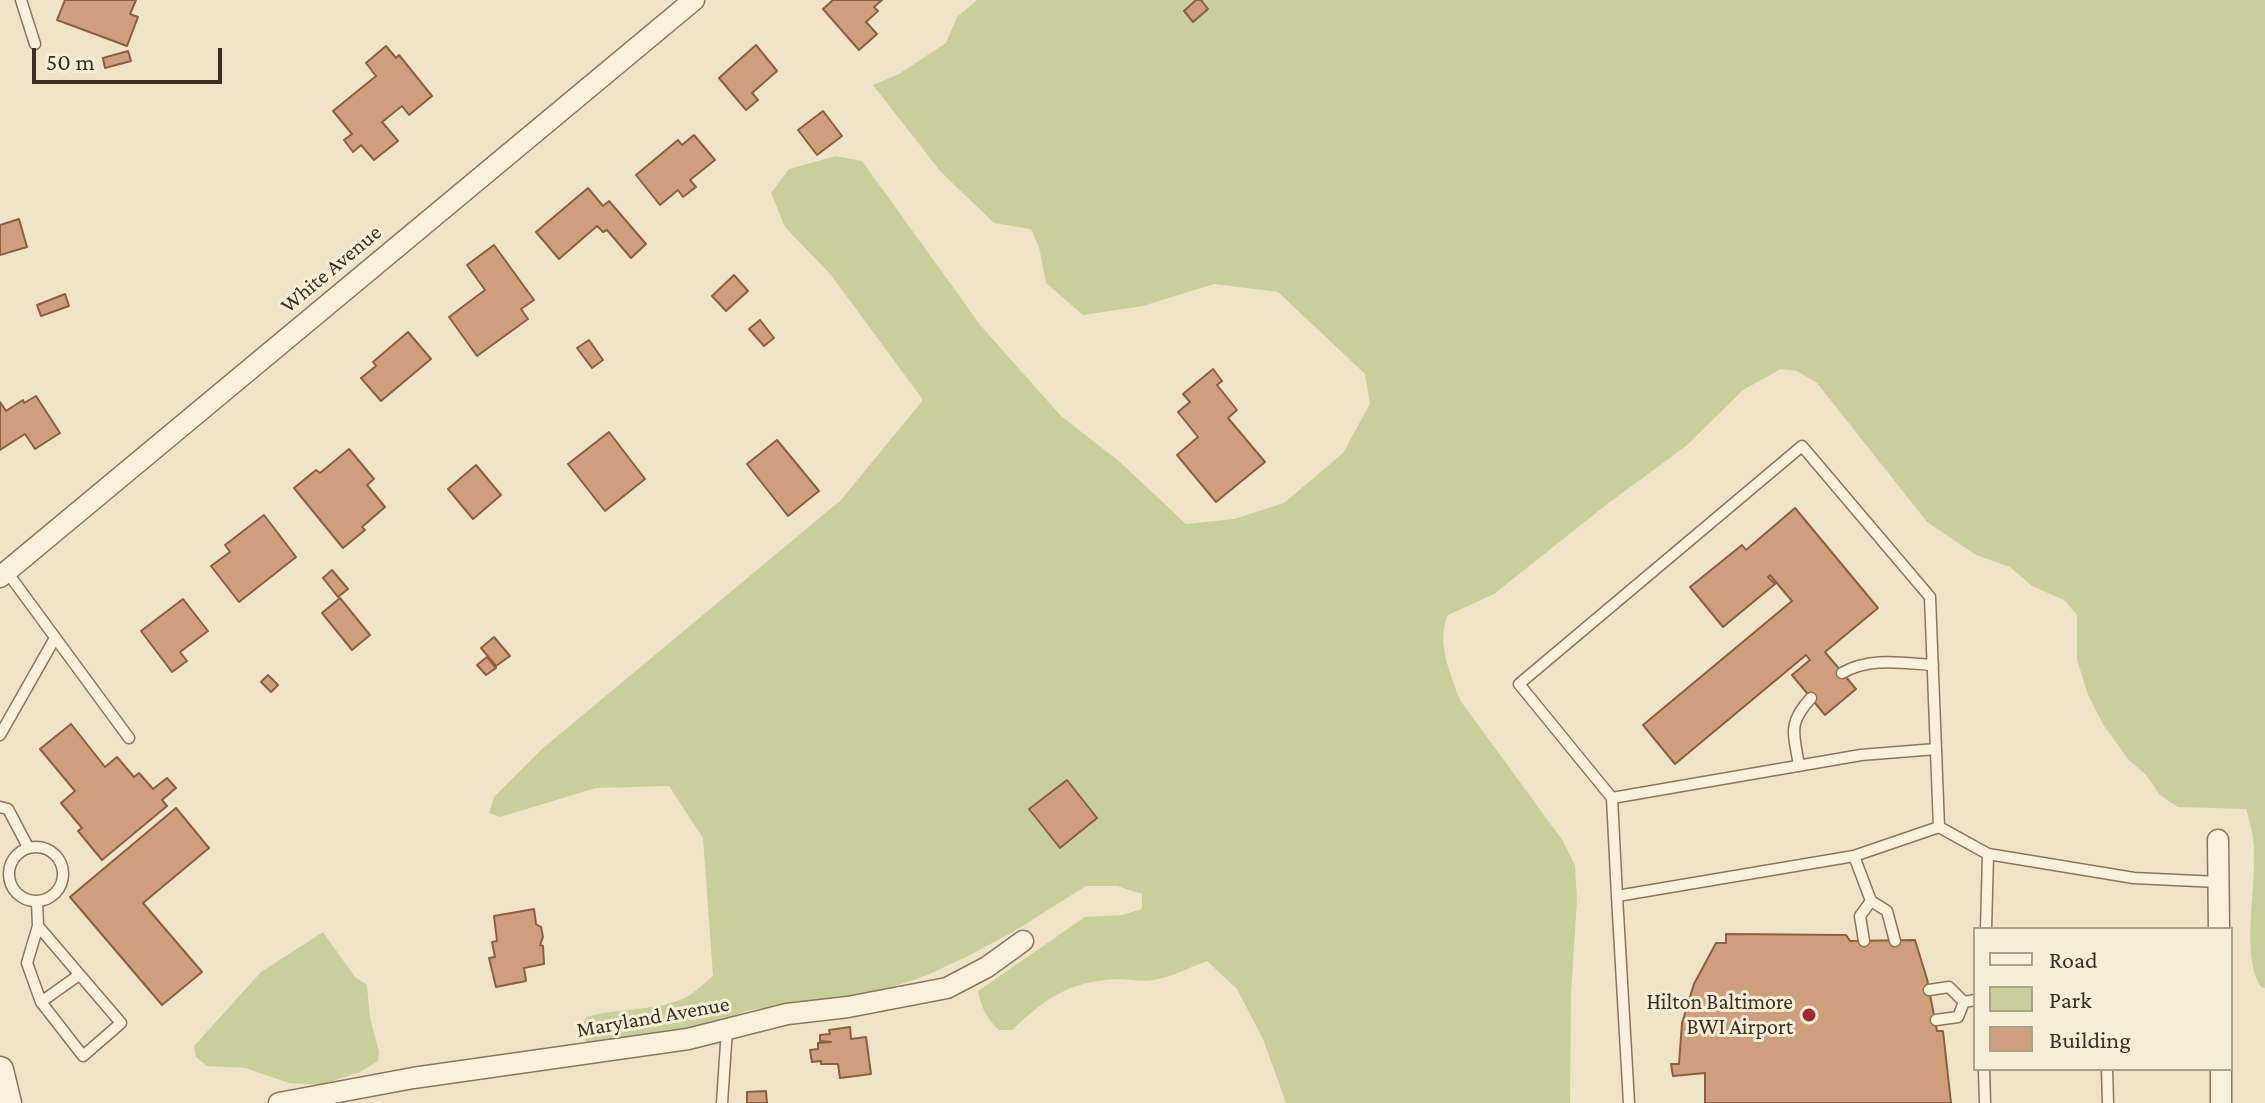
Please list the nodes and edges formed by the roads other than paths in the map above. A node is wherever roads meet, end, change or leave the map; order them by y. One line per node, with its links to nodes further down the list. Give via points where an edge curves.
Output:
1 (21, 0): 3 (lane)
2 (694, 0): 4 (street, White Avenue)
3 (35, 44)
4 (3, 574): 5 (lane)
5 (55, 638): 9 (lane); 10 (lane)
6 (1933, 665): 7 (lane, via 1857,664); 11 (lane); 13 (lane, via 1930,597 1802,446 1519,684)
7 (1842, 673)
8 (1811, 698): 12 (lane, via 1797,714 1793,730)
9 (0, 735)
10 (129, 738)
11 (1936, 749): 12 (lane); 15 (lane)
12 (1799, 766): 13 (lane)
13 (1612, 798): 21 (lane)
14 (0, 807): 17 (lane, via 8,809)
15 (1939, 827): 18 (lane); 19 (lane)
16 (2218, 840): 20 (street)
17 (28, 847): 23 (lane, via 12,859 9,881 19,896); 23 (lane, via 53,852 63,875 54,895)
18 (1988, 854): 20 (lane, via 2134,878); 25 (lane)
19 (1854, 856): 21 (lane); 22 (lane)
20 (2218, 882): 26 (street)
21 (1617, 896): 43 (lane)
22 (1871, 901): 28 (lane, via 1860,916); 29 (lane, via 1887,911)
23 (37, 902): 24 (lane)
24 (38, 926): 30 (lane); 33 (lane, via 27,963)
25 (1986, 927)
26 (2219, 927)
27 (1023, 941): 35 (street, Maryland Avenue, via 947,988)
28 (1864, 941)
29 (1895, 941)
30 (79, 975): 33 (lane); 33 (lane, via 121,1023 83,1056)
31 (1929, 990): 32 (lane, via 1949,987)
32 (1969, 1001): 34 (lane, via 1958,1017)
33 (41, 1002)
34 (1936, 1020)
35 (727, 1029): 41 (street, Maryland Avenue); 42 (lane)
36 (0, 1070): 40 (street)
37 (1984, 1071): 44 (lane)
38 (2107, 1071): 45 (lane)
39 (2221, 1071): 46 (street)
40 (8, 1103)
41 (279, 1103)
42 (722, 1103)
43 (1629, 1103)
44 (1985, 1103)
45 (2108, 1103)
46 (2221, 1103)

